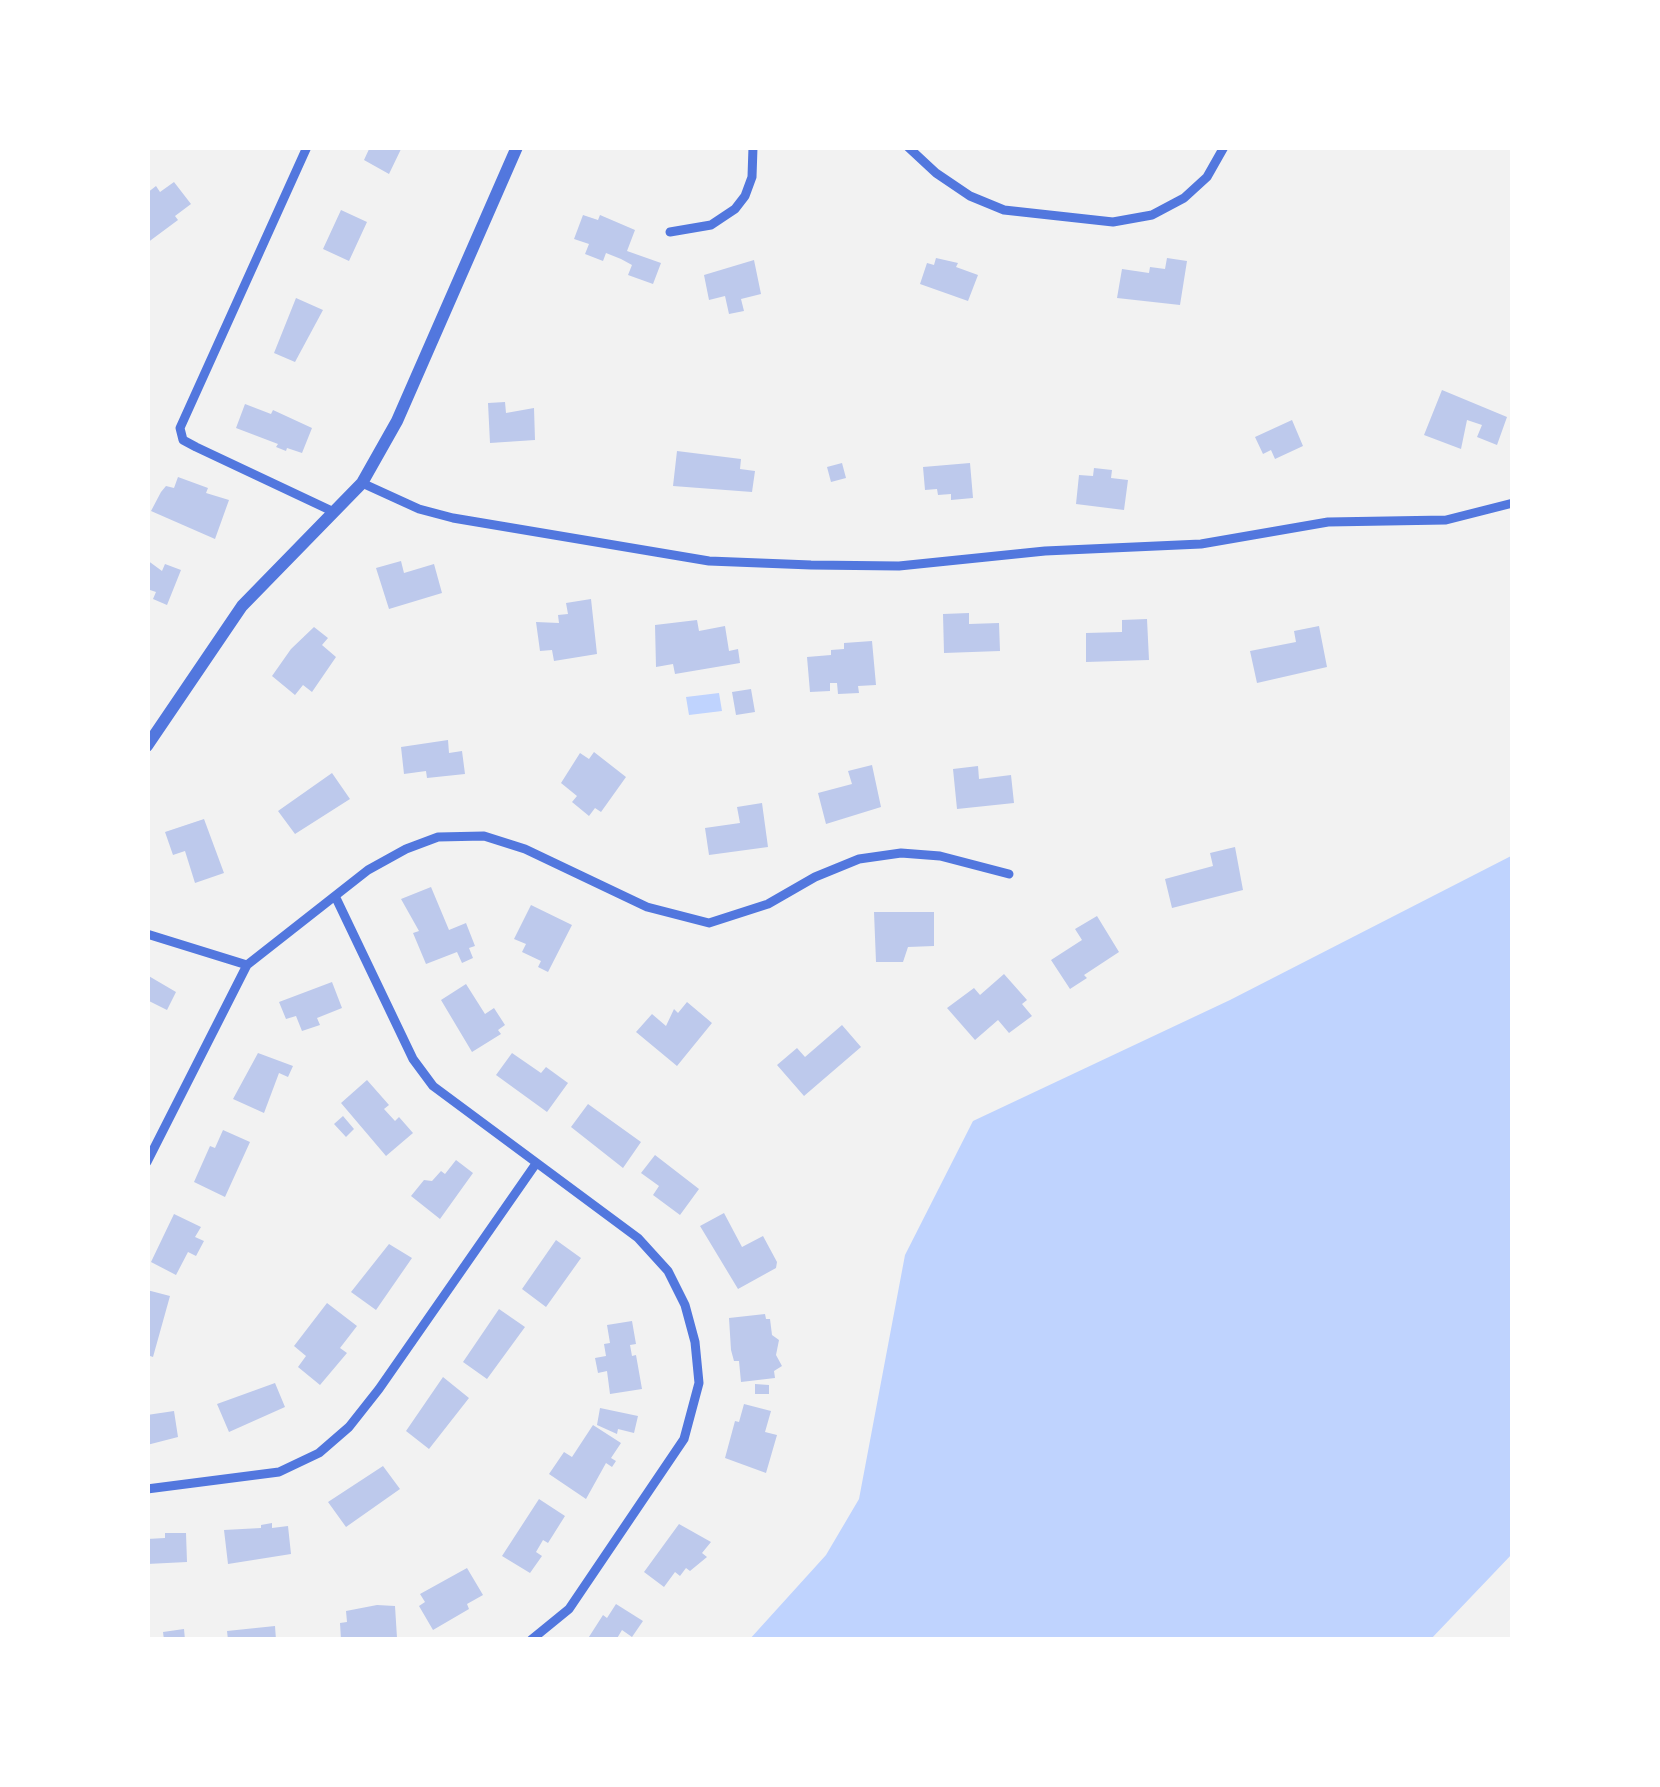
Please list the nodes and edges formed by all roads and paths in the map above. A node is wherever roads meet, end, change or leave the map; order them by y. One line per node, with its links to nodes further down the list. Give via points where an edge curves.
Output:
1 (307, 147): 9 (street, via 180,428 183,440)
2 (517, 147): 7 (street)
3 (752, 147): 6 (street, via 752,177 735,209 711,225)
4 (908, 147): 5 (street, via 970,196 1004,210 1113,222 1184,198)
5 (1224, 147)
6 (670, 232)
7 (362, 483): 8 (street, via 453,518 710,561 812,565 1201,544 1328,522 1446,520); 9 (street)
8 (1513, 503)
9 (334, 512): 10 (street, via 242,606)
10 (147, 746)
11 (1009, 874): 12 (street, via 940,856 859,859 709,923 647,907 525,849 484,836 438,837 368,870)
12 (336, 898): 14 (street); 16 (street, via 433,1086)
13 (147, 934): 14 (street)
14 (247, 965): 15 (street)
15 (147, 1162)
16 (535, 1165): 17 (street, via 379,1389 319,1453 279,1472); 18 (street, via 638,1238 668,1271 686,1305 698,1383 684,1439 568,1610)
17 (147, 1489)
18 (531, 1640)

